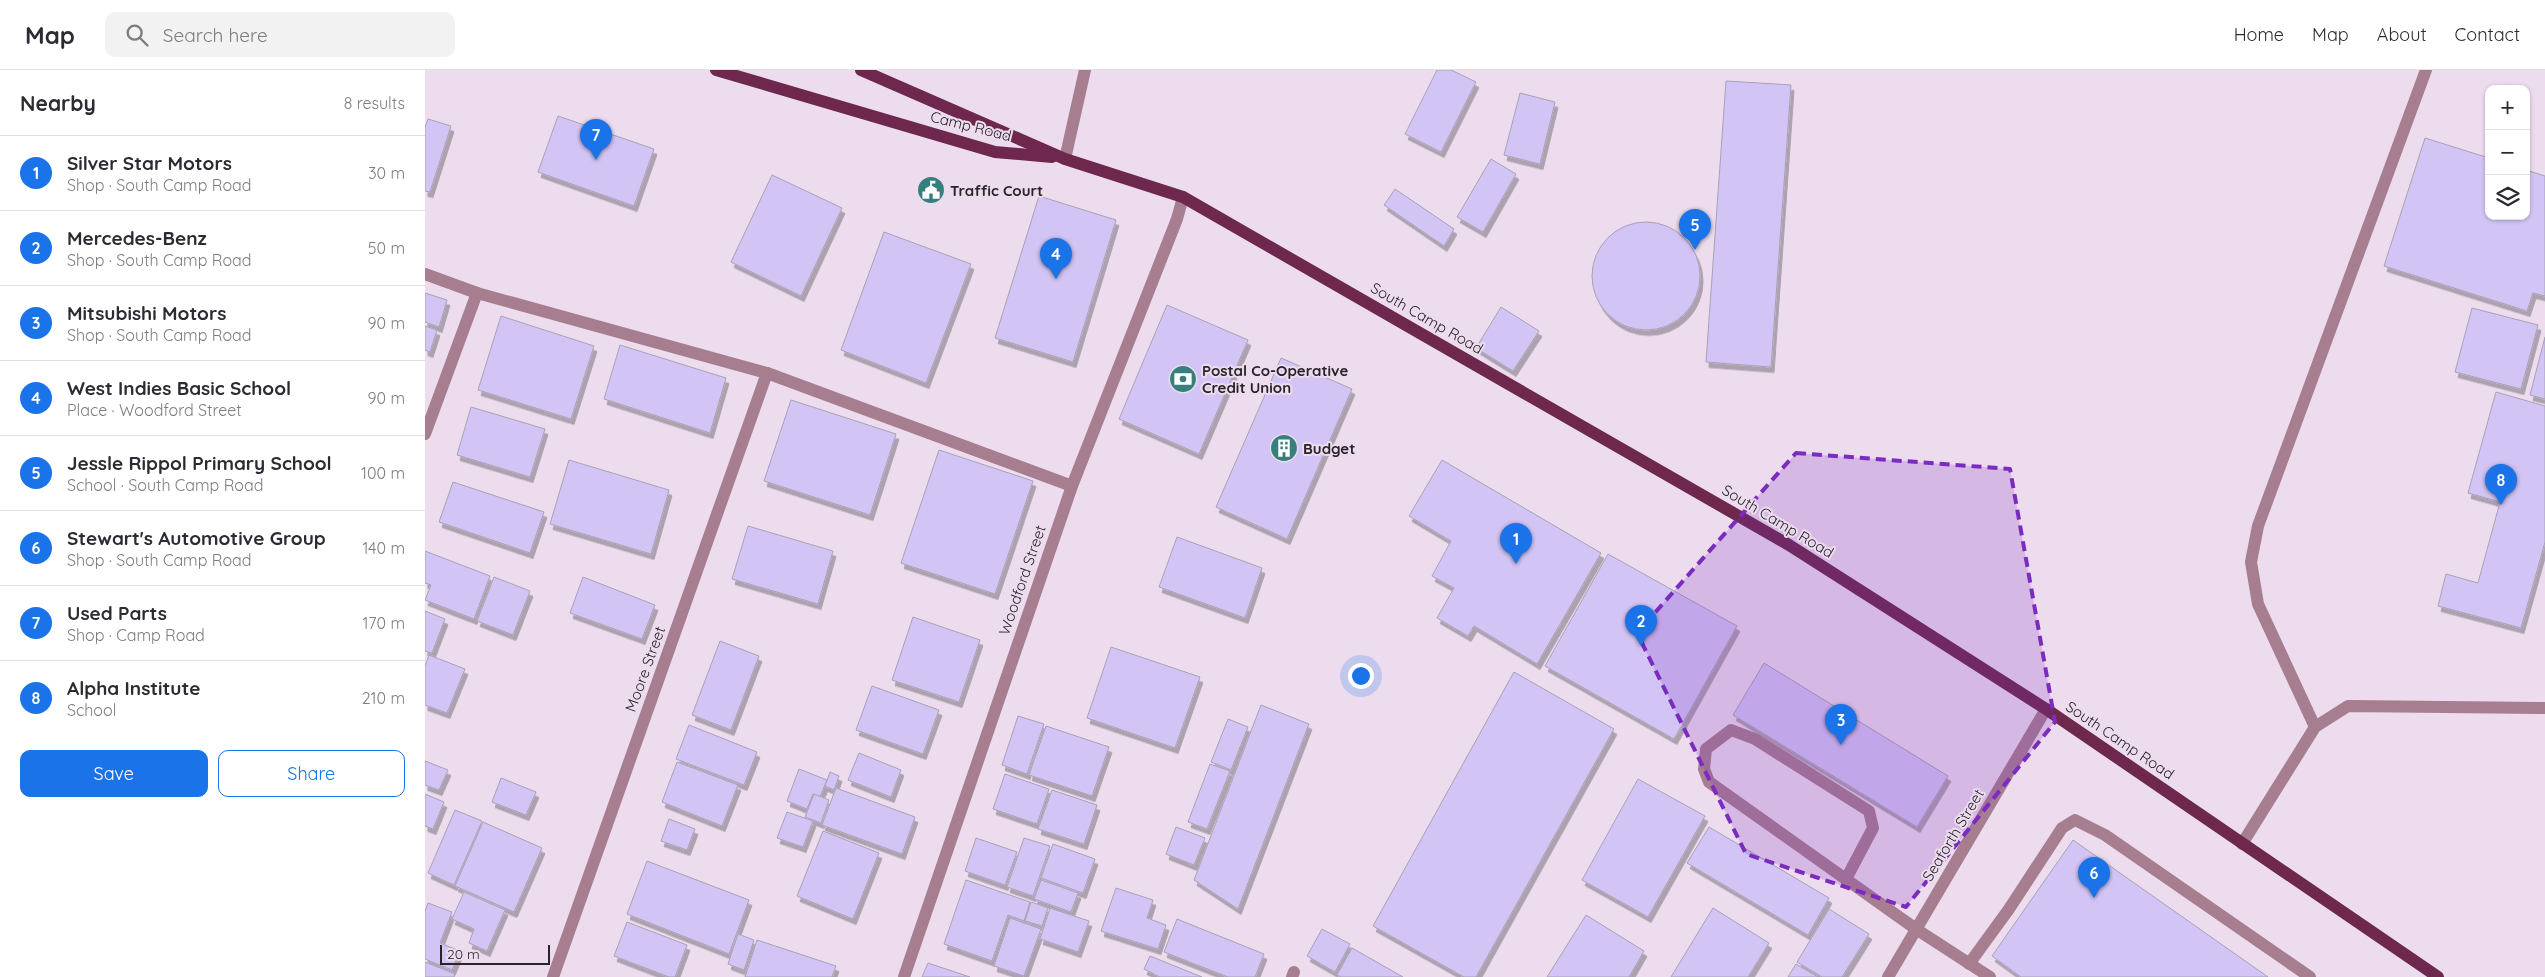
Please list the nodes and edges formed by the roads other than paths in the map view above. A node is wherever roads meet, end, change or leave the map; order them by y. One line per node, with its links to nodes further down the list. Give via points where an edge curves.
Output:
1 (716, 70): 5 (main road, Camp Road, via 995,152)
2 (861, 70): 5 (main road, Camp Road)
3 (1085, 70): 5 (street)
4 (2426, 70): 14 (street, via 2258,526 2251,562 2258,604)
5 (1065, 159): 6 (main road, South Camp Road)
6 (1183, 197): 11 (street, Woodford Street); 13 (main road, South Camp Road, via 1789,545)
7 (425, 274): 8 (street)
8 (477, 293): 9 (street); 10 (street)
9 (767, 372): 11 (street); 19 (street, Moore Street)
10 (425, 434)
11 (1072, 486): 20 (street, Woodford Street)
12 (2545, 708): 14 (street, via 2348,706)
13 (2046, 709): 15 (main road, South Camp Road); 17 (street, Seaforth Street)
14 (2315, 727): 15 (street)
15 (2242, 844): 24 (main road, South Camp Road)
16 (1846, 879): 16 (street, via 1873,828 1869,811 1755,739 1731,730 1706,749 1704,769 1709,782); 17 (street)
17 (1916, 929): 18 (street); 21 (street, Seaforth Street)
18 (1969, 964): 22 (street); 23 (street, via 2062,828 2075,820 2105,835)
19 (553, 977)
20 (904, 977)
21 (1888, 977)
22 (1990, 977)
23 (2310, 977)
24 (2438, 977)

